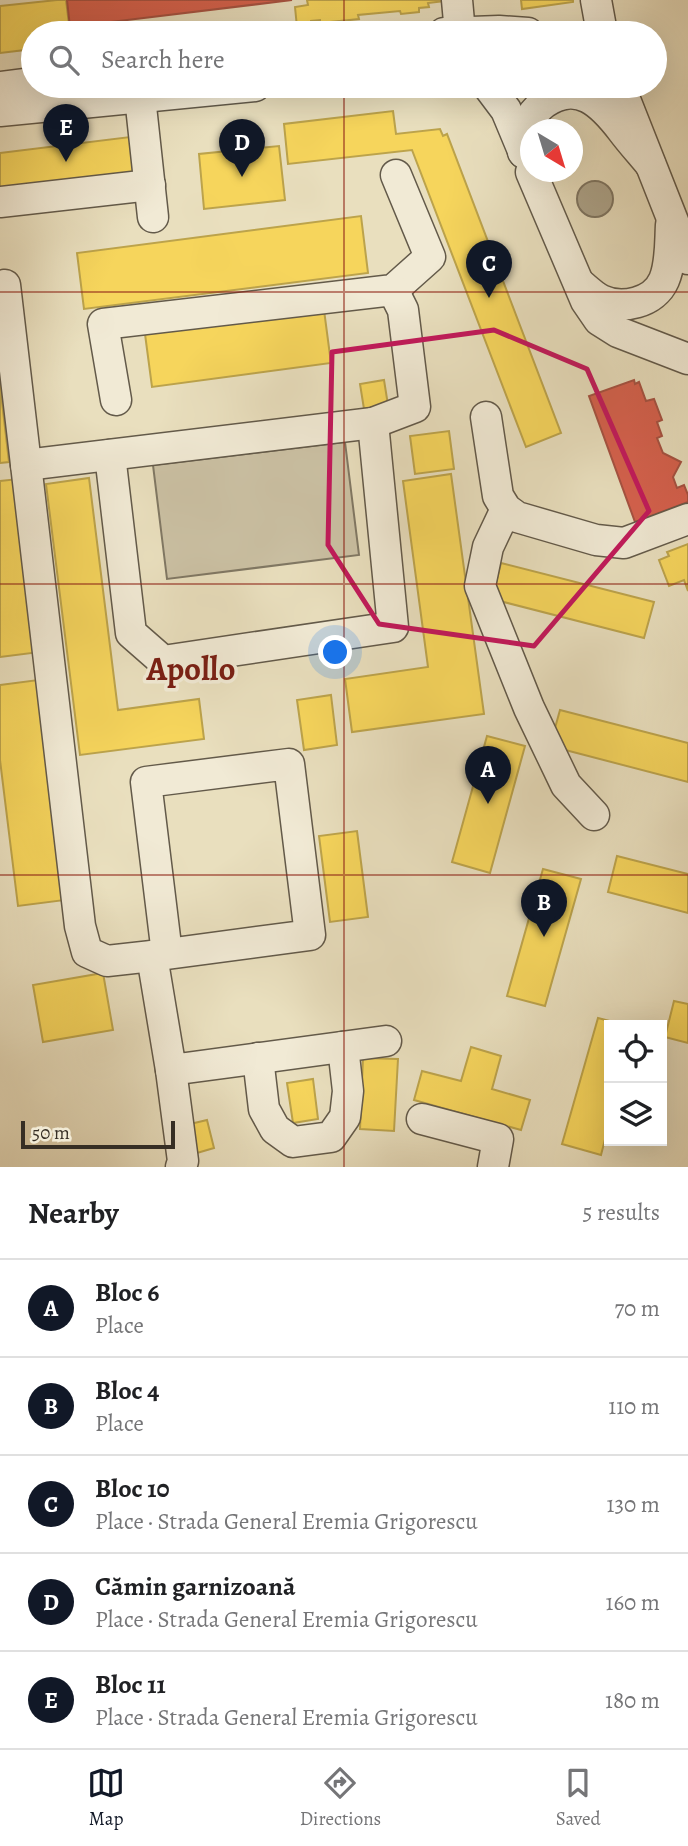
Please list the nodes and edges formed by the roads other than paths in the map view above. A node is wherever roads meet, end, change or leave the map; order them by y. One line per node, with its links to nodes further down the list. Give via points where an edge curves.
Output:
1 (457, 0): 2 (street)
2 (456, 21)
3 (21, 84): 4 (street)
4 (0, 87)
5 (130, 98): 11 (street)
6 (140, 98): 17 (street)
7 (498, 98): 13 (street)
8 (553, 98): 12 (street)
9 (589, 98): 14 (street, via 600,104)
10 (623, 98): 14 (street)
11 (0, 111)
12 (531, 119)
13 (520, 144)
14 (650, 164): 20 (street)
15 (396, 175): 24 (street, via 430,257)
16 (536, 182): 22 (street)
17 (149, 185): 18 (street); 19 (street)
18 (0, 202)
19 (153, 217)
20 (671, 219): 21 (street); 22 (street, via 667,274 656,292 622,305 590,293)
21 (688, 259)
22 (577, 280): 25 (street, via 599,320)
23 (5, 285): 30 (street)
24 (393, 290): 26 (street, via 103,324); 28 (street, via 404,310 415,407)
25 (688, 359)
26 (116, 400)
27 (486, 417): 31 (street, via 498,495)
28 (373, 423): 29 (street); 29 (street, via 393,627 163,661 131,633)
29 (110, 455): 30 (street)
30 (26, 465): 34 (street, via 87,952 107,961)
31 (506, 509): 32 (street, via 517,517 596,540 624,543); 33 (street, via 488,547 480,586 566,785)
32 (688, 519)
33 (594, 815)
34 (159, 955): 34 (street, via 310,935 289,764 146,782); 38 (street)
35 (386, 1041): 36 (street)
36 (343, 1047): 37 (street); 37 (street, via 348,1091 345,1116 331,1137 293,1142 275,1129 264,1109)
37 (258, 1058): 38 (street)
38 (171, 1070): 40 (street)
39 (422, 1119): 41 (street, via 498,1139)
40 (181, 1167)
41 (493, 1167)

